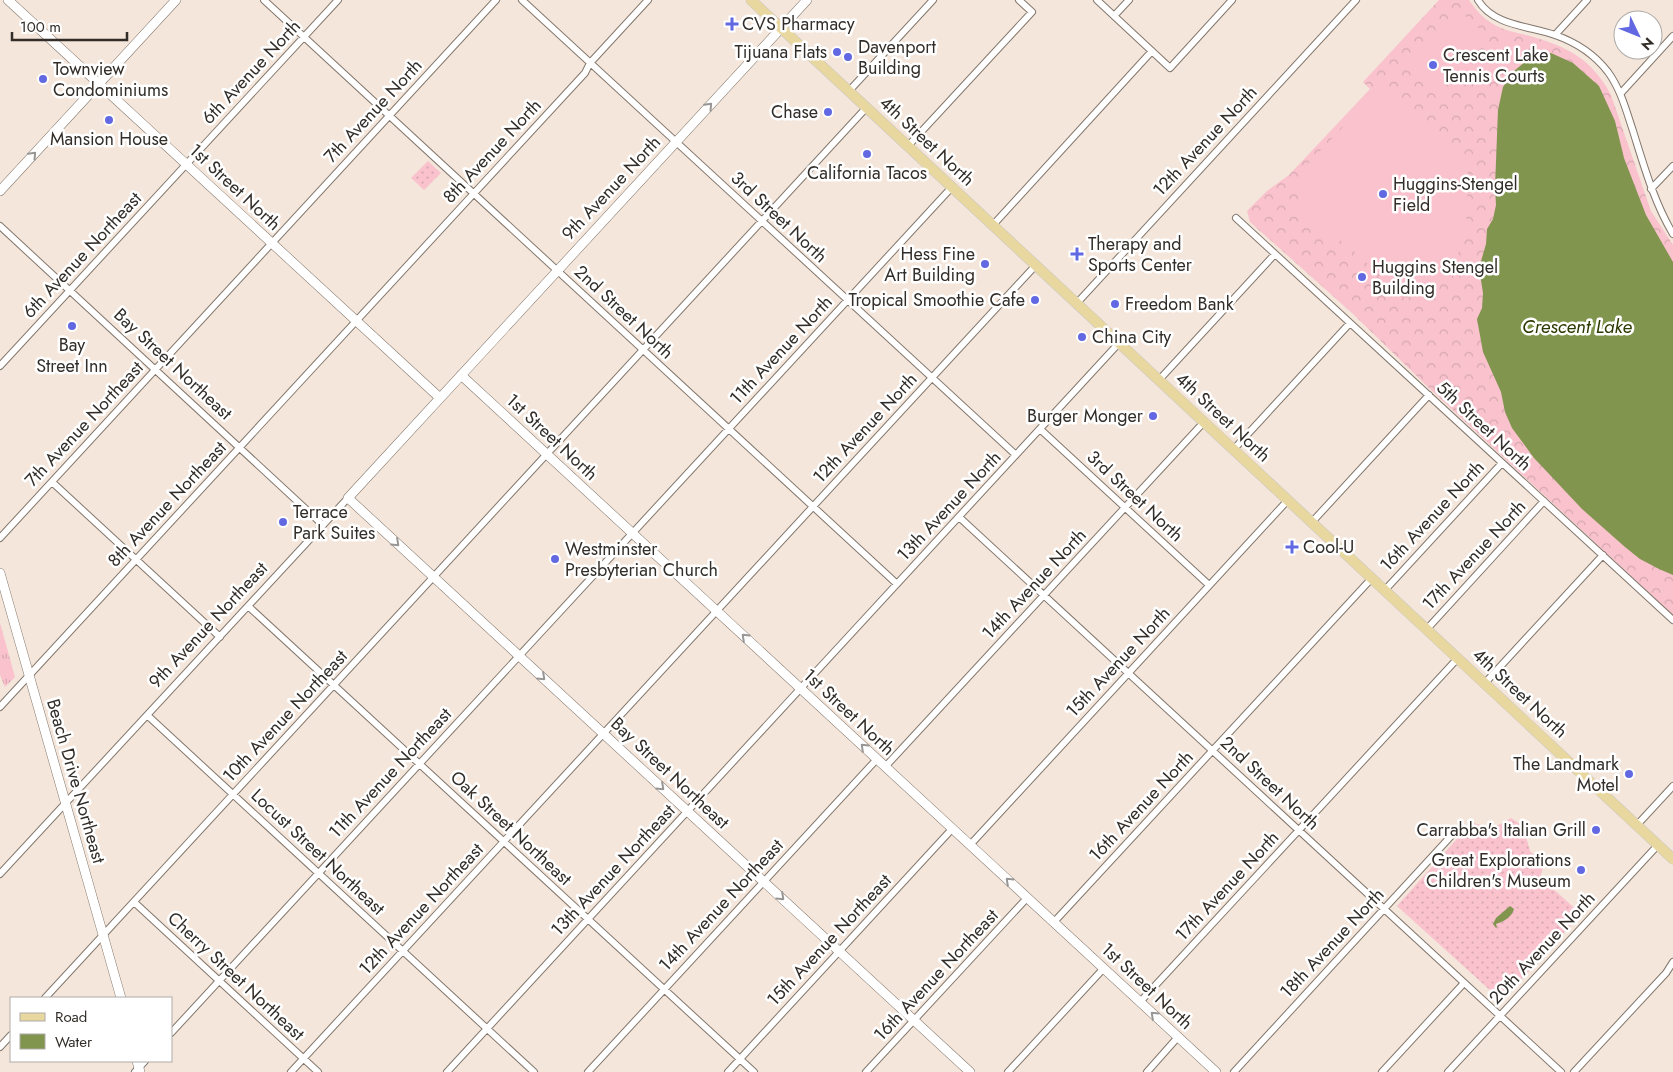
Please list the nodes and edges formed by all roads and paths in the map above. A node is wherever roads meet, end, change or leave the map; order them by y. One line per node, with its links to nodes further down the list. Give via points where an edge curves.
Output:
1 (8, 0): 25 (street, 1st Street North)
2 (176, 0): 25 (street)
3 (264, 0): 22 (street, 2nd Street North)
4 (338, 0): 22 (street, 6th Avenue North)
5 (496, 0): 29 (street, 7th Avenue North)
6 (522, 0): 24 (street, 3rd Street North)
7 (648, 0): 24 (street, 8th Avenue North)
8 (751, 0): 19 (main road, 4th Street North)
9 (807, 0): 19 (street, 9th Avenue North)
10 (933, 0): 26 (street)
11 (1019, 0): 31 (street, via 1032,12)
12 (1096, 0): 18 (street)
13 (1129, 0): 18 (street)
14 (1232, 0): 23 (street, via 1170,68)
15 (1356, 0): 49 (street, 12th Avenue North)
16 (1587, 0): 20 (street)
17 (1480, 1): 20 (street, via 1489,13 1499,19)
18 (1114, 16): 23 (street)
19 (781, 28): 26 (main road, 4th Street North); 30 (street, 9th Avenue North, one-way to 19)
20 (1555, 35): 27 (street, via 1592,56)
21 (1673, 36): 27 (street)
22 (304, 37): 29 (street, 2nd Street North); 32 (street, 6th Avenue North)
23 (1152, 51): 40 (street)
24 (590, 63): 30 (street, 3rd Street North); 37 (street, 8th Avenue North, via 585,73)
25 (99, 84): 32 (street, 1st Street North); 36 (street, one-way to 25)
26 (849, 91): 28 (main road, 4th Street North)
27 (1621, 93): 35 (street)
28 (867, 107): 31 (main road, 4th Street North); 39 (street, 10th Avenue Northeast)
29 (389, 116): 37 (street, 2nd Street North); 43 (street, 7th Avenue North)
30 (676, 142): 39 (street, 3rd Street North); 46 (street, 9th Avenue North)
31 (908, 146): 34 (main road, 4th Street North)
32 (186, 164): 43 (street, 1st Street North); 47 (street, 6th Avenue Northeast)
33 (1673, 166): 35 (street)
34 (952, 186): 40 (main road, 4th Street North); 48 (street, 11th Avenue North)
35 (1651, 189): 42 (street)
36 (0, 191)
37 (473, 193): 46 (street, 2nd Street North); 50 (street, 8th Avenue North)
38 (1236, 218): 44 (street, 5th Street North)
39 (762, 221): 48 (street, 3rd Street North); 53 (street, 10th Avenue Northeast)
40 (992, 225): 45 (main road, 4th Street North)
41 (0, 226): 47 (street, Bay Street Northeast)
42 (1673, 234)
43 (272, 243): 50 (street, 1st Street North); 55 (street, 7th Avenue Northeast)
44 (1275, 254): 51 (street, 5th Street North); 58 (street)
45 (1036, 265): 49 (main road, 4th Street North); 57 (street, 12th Avenue North)
46 (557, 271): 53 (street, 2nd Street North); 56 (street, 9th Avenue North)
47 (70, 291): 54 (street, 6th Avenue Northeast); 55 (street, Bay Street Northeast)
48 (847, 300): 57 (street, 3rd Street North); 62 (street, 11th Avenue North)
49 (1077, 303): 52 (main road, 4th Street North)
50 (356, 321): 60 (street, 1st Street North); 64 (street, 8th Avenue Northeast)
51 (1350, 323): 59 (street, 5th Street North); 65 (street)
52 (1120, 343): 58 (main road, 4th Street North); 63 (street, 13th Avenue North)
53 (643, 350): 62 (street, 2nd Street North); 66 (street, 10th Avenue Northeast)
54 (0, 366)
55 (155, 370): 64 (street, Bay Street Northeast); 69 (street, 7th Avenue Northeast)
56 (461, 375): 60 (street, 9th Avenue North); 66 (street, 1st Street North)
57 (932, 378): 67 (street, 3rd Street North); 73 (street, 12th Avenue North)
58 (1159, 380): 61 (main road, 4th Street North)
59 (1428, 395): 68 (street, 5th Street North); 76 (street)
60 (440, 398): 70 (street, 9th Avenue Northeast)
61 (1204, 422): 65 (main road, 4th Street North); 74 (street, 14th Avenue North)
62 (728, 429): 73 (street, 2nd Street North); 78 (street, 11th Avenue North)
63 (1040, 429): 67 (street, 13th Avenue North); 74 (street, 3rd Street North)
64 (239, 447): 77 (street, Bay Street Northeast); 81 (street, 8th Avenue Northeast)
65 (1234, 449): 71 (main road, 4th Street North)
66 (546, 455): 78 (street, 1st Street North); 83 (street, 10th Avenue Northeast)
67 (1016, 455): 75 (street, 13th Avenue North)
68 (1502, 463): 72 (street, 5th Street North); 87 (street, 16th Avenue North)
69 (52, 482): 79 (street, 7th Avenue Northeast); 81 (street)
70 (348, 498): 77 (street, 9th Avenue Northeast); 83 (street, Bay Street Northeast, one-way to 83)
71 (1288, 500): 76 (main road, 4th Street North); 86 (street, 15th Avenue North)
72 (1544, 501): 80 (street, 5th Street North); 92 (street, 17th Avenue North)
73 (813, 506): 85 (street, 2nd Street North); 90 (street, 12th Avenue North)
74 (1125, 508): 86 (street, 3rd Street North); 88 (street, 14th Avenue North)
75 (959, 517): 85 (street, 13th Avenue North); 88 (street, 2nd Street North)
76 (1312, 522): 84 (main road, 4th Street North)
77 (323, 524): 89 (street, 9th Avenue Northeast)
78 (632, 533): 90 (street, 1st Street North); 94 (street, 11th Avenue Northeast)
79 (0, 538)
80 (1603, 556): 91 (street, 5th Street North); 98 (street)
81 (136, 560): 93 (street); 97 (street, 8th Avenue Northeast)
82 (0, 573): 97 (street, Beach Drive Northeast)
83 (433, 577): 94 (street, Bay Street Northeast); 99 (street, 10th Avenue Northeast)
84 (1372, 578): 87 (main road, 4th Street North); 104 (street, 16th Avenue North)
85 (897, 584): 100 (street, 13th Avenue North)
86 (1209, 586): 96 (street, 15th Avenue North)
87 (1385, 590): 92 (main road, 4th Street North)
88 (1044, 595): 96 (street, 2nd Street North); 107 (street, 14th Avenue North)
89 (248, 606): 93 (street, 9th Avenue Northeast); 99 (street, Oak Street Northeast)
90 (716, 611): 100 (street, 1st Street North, one-way to 90); 103 (street, 12th Avenue Northeast)
91 (1673, 620)
92 (1426, 629): 95 (main road, 4th Street North)
93 (220, 637): 102 (street, 9th Avenue Northeast)
94 (519, 656): 103 (street, Bay Street Northeast, one-way to 103); 106 (street, 11th Avenue Northeast)
95 (1458, 658): 98 (main road, 4th Street North); 114 (street, 17th Avenue North)
96 (1128, 673): 104 (street, 2nd Street North); 117 (street, 15th Avenue North)
97 (29, 676): 101 (street, 8th Avenue Northeast); 110 (street, Beach Drive Northeast)
98 (1485, 683): 112 (main road, 4th Street North)
99 (334, 685): 106 (street, Oak Street Northeast); 109 (street, 10th Avenue Northeast)
100 (800, 689): 105 (street, 1st Street North, one-way to 100); 111 (street, 13th Avenue Northeast)
101 (0, 707)
102 (147, 715): 109 (street, Locust Street Northeast); 110 (street, 9th Avenue Northeast)
103 (603, 734): 111 (street, Bay Street Northeast, one-way to 111); 116 (street, 12th Avenue Northeast)
104 (1212, 751): 114 (street, 2nd Street North); 127 (street, 16th Avenue North)
105 (876, 759): 107 (street, 1st Street North); 122 (street, 14th Avenue Northeast)
106 (420, 764): 116 (street, Oak Street Northeast); 120 (street, 11th Avenue Northeast)
107 (885, 767): 113 (street, 1st Street North)
108 (1673, 786): 112 (street)
109 (233, 794): 120 (street, Locust Street Northeast); 124 (street, 10th Avenue Northeast)
110 (66, 804): 121 (street, 9th Avenue Northeast); 128 (street, Beach Drive Northeast)
111 (687, 811): 122 (street, Bay Street Northeast); 126 (street, 13th Avenue Northeast)
112 (1637, 825): 118 (main road, 4th Street North)
113 (952, 829): 117 (street, 1st Street North); 130 (street, 15th Avenue Northeast)
114 (1299, 830): 125 (street, 2nd Street North); 140 (street, 17th Avenue North)
115 (1452, 835): 125 (street, 18th Avenue North)
116 (504, 841): 126 (street, Oak Street Northeast); 129 (street, 12th Avenue Northeast)
117 (970, 845): 123 (street, 1st Street North, one-way to 117)
118 (1658, 845): 119 (main road, 4th Street North); 141 (street, 20th Avenue North)
119 (1673, 859)
120 (318, 873): 129 (street, Locust Street Northeast); 135 (street, 11th Avenue Northeast)
121 (0, 874)
122 (764, 882): 130 (street, Bay Street Northeast, one-way to 130); 137 (street, 14th Avenue Northeast)
123 (1027, 898): 127 (street, 1st Street North); 142 (street, 16th Avenue Northeast)
124 (134, 902): 128 (street, 10th Avenue Northeast); 135 (street, Cherry Street Northeast)
125 (1384, 909): 136 (street, 2nd Street North); 162 (street, 18th Avenue North)
126 (588, 919): 137 (street, Oak Street Northeast); 143 (street, 13th Avenue Northeast)
127 (1054, 922): 132 (street, 1st Street North)
128 (104, 934): 138 (street, 10th Avenue Northeast); 139 (street, Beach Drive Northeast)
129 (403, 951): 143 (street, Locust Street Northeast); 148 (street, 12th Avenue Northeast)
130 (839, 951): 142 (street, Bay Street Northeast); 149 (street, 15th Avenue Northeast)
131 (1673, 962): 134 (street)
132 (1104, 968): 140 (street, 1st Street North); 159 (street)
133 (1673, 970): 134 (street)
134 (1666, 973): 166 (street)
135 (219, 981): 144 (street, 11th Avenue Northeast); 148 (street, Cherry Street Northeast)
136 (1464, 983): 141 (street, 2nd Street North); 163 (street)
137 (664, 989): 149 (street, Oak Street Northeast); 154 (street, 14th Avenue Northeast)
138 (46, 997)
139 (121, 997)
140 (1140, 1002): 146 (street, 1st Street North, one-way to 140)
141 (1500, 1016): 164 (street, 20th Avenue North); 165 (street, 2nd Street North)
142 (914, 1020): 157 (street, 16th Avenue Northeast); 158 (street, Bay Street Northeast)
143 (487, 1028): 152 (street, 13th Avenue Northeast); 153 (street, Locust Street Northeast)
144 (172, 1032)
145 (10, 1036): 147 (street)
146 (1178, 1038): 160 (street); 161 (street, 1st Street North)
147 (0, 1047)
148 (304, 1059): 150 (street, 12th Avenue Northeast); 151 (street, Cherry Street Northeast)
149 (740, 1059): 155 (street, 15th Avenue Northeast); 156 (street, Oak Street Northeast)
150 (291, 1072)
151 (318, 1072)
152 (447, 1072)
153 (534, 1072)
154 (588, 1072)
155 (728, 1072)
156 (754, 1072)
157 (866, 1072)
158 (970, 1072)
159 (1008, 1072)
160 (1147, 1072)
161 (1216, 1072)
162 (1234, 1072)
163 (1382, 1072)
164 (1448, 1072)
165 (1561, 1072)
166 (1574, 1072)

